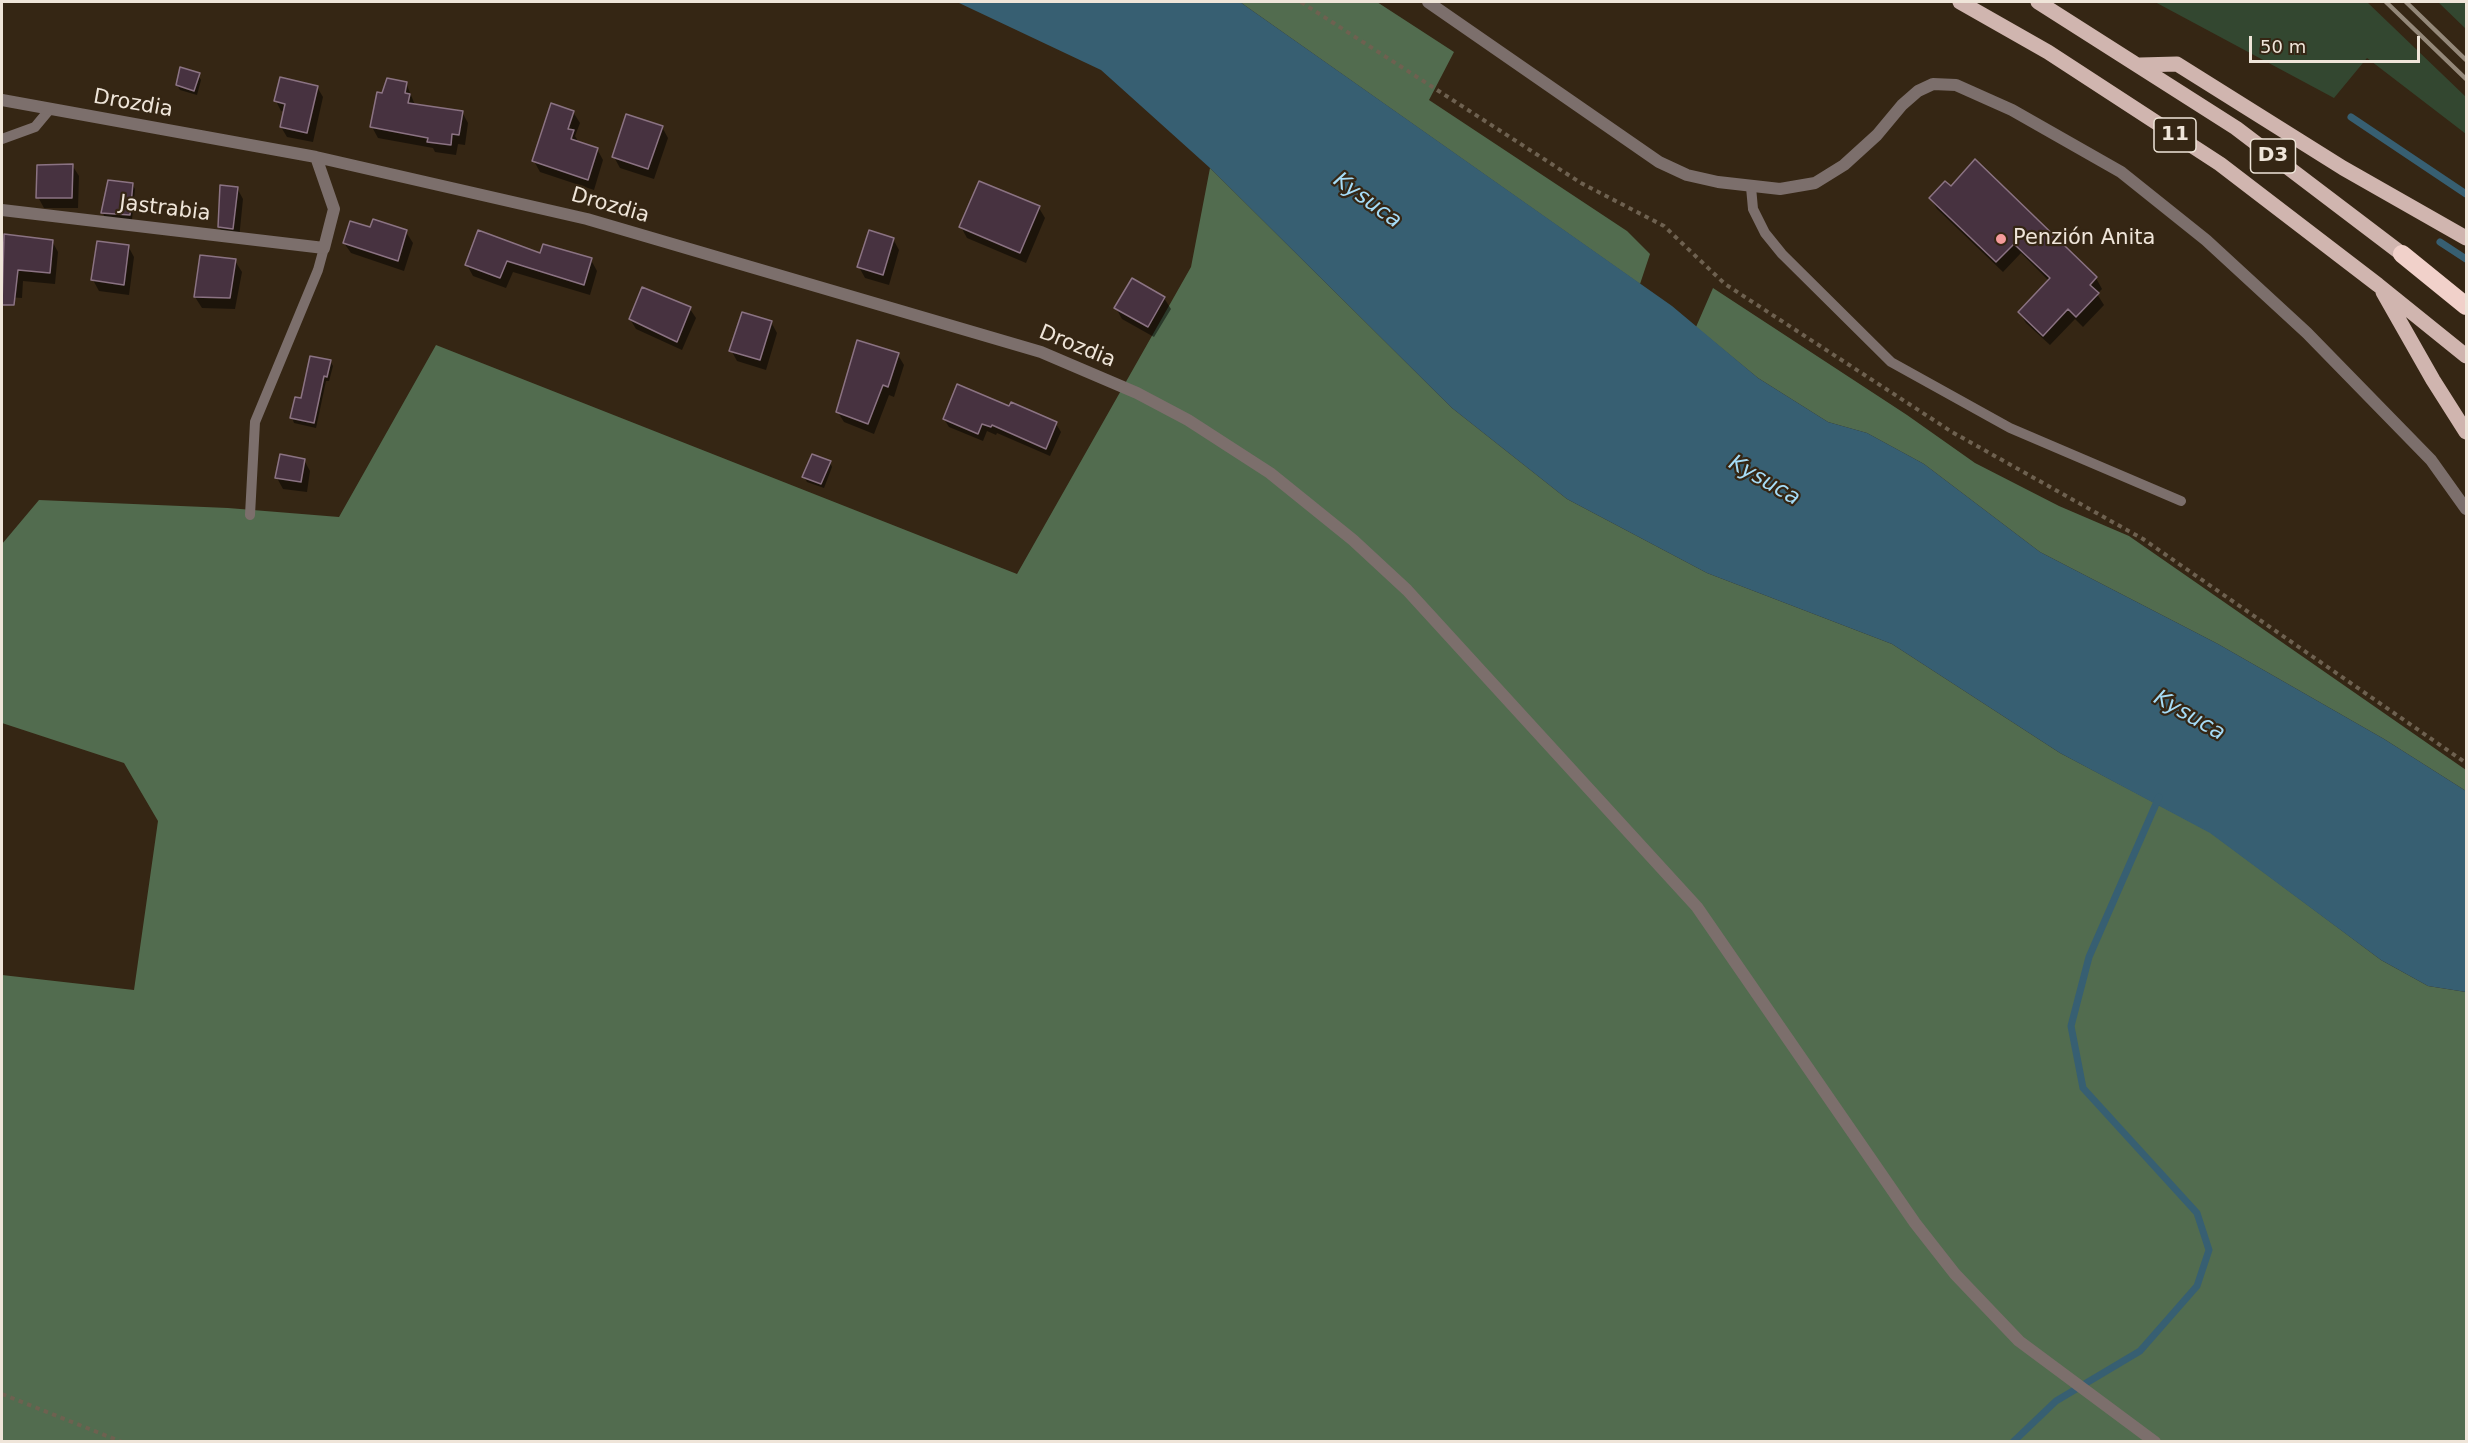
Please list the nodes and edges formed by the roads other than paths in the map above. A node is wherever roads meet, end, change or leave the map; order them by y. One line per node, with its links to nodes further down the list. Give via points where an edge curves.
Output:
1 (1428, 2): 9 (street, via 1659,162 1687,175)
2 (1960, 2): 14 (main road, 11, via 2048,52 2220,164)
3 (2038, 2): 4 (main road)
4 (2139, 65): 11 (main road, via 2177,64 2343,168); 13 (main road, D3, via 2236,128)
5 (2, 100): 6 (street, Drozdia)
6 (50, 109): 7 (lane, via 35,127); 8 (street, Drozdia)
7 (2, 139)
8 (316, 157): 12 (street, via 334,209); 21 (street, Drozdia, via 587,219 1041,352 1137,393 1188,420 1269,473 1353,540 1407,590 1697,907 1915,1223 1955,1274 2019,1341)
9 (1751, 187): 18 (lane, via 1753,209 1782,254 1891,362 2010,428); 19 (street, via 1780,189 1815,183 1845,165 1902,105 1933,84 1956,85 1994,102 2121,172 2206,240 2316,341 2431,460)
10 (2, 210): 12 (street, Jastrabia)
11 (2466, 238)
12 (324, 248): 20 (lane, via 255,422)
13 (2402, 254): 15 (highway, D3)
14 (2379, 285): 16 (main road); 17 (main road)
15 (2466, 306)
16 (2466, 356)
17 (2466, 432)
18 (2181, 501)
19 (2466, 509)
20 (250, 515)
21 (2155, 1442)

